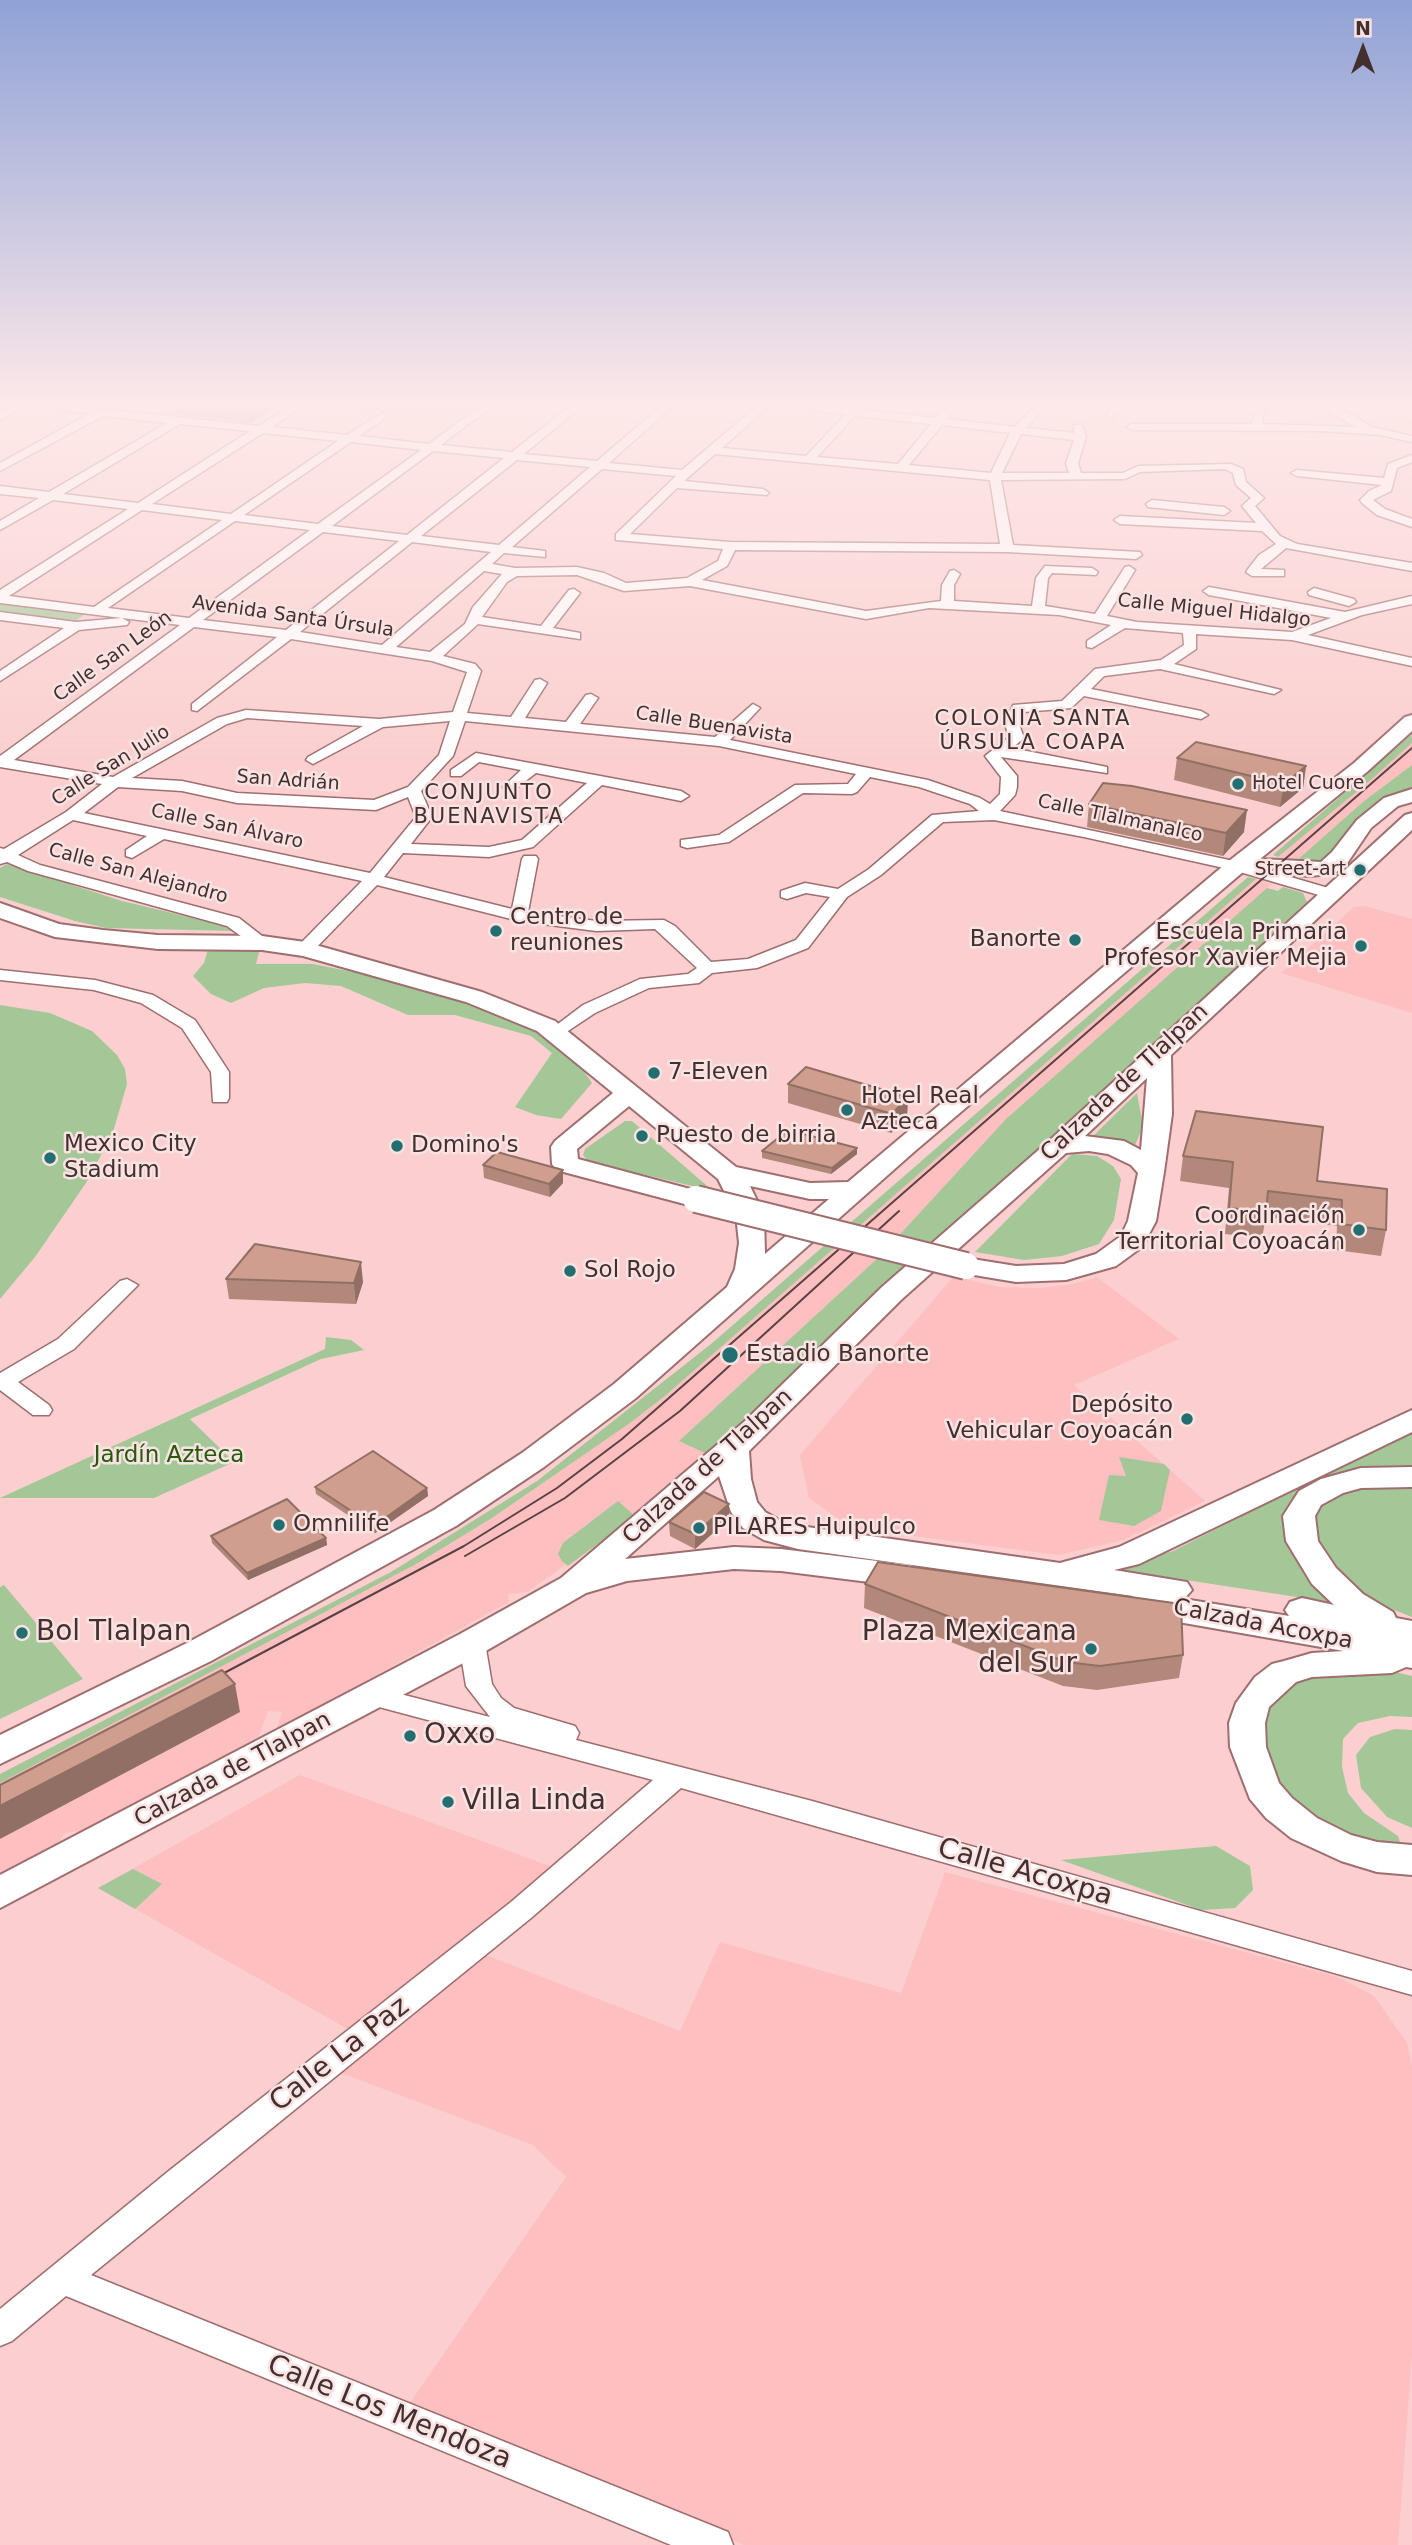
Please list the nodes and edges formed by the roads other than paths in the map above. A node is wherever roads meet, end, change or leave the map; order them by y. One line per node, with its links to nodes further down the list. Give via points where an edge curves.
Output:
1 (112, 526): 32 (street)
2 (219, 526): 38 (street)
3 (293, 526): 11 (street)
4 (323, 526): 11 (street, Calle San León)
5 (426, 526): 12 (street)
6 (530, 526): 16 (street)
7 (629, 526): 14 (street, via 620,534 626,539)
8 (1003, 526): 15 (street)
9 (1237, 526): 10 (street)
10 (1262, 527): 13 (street)
11 (319, 529): 12 (street); 45 (street, Calle San León)
12 (409, 539): 16 (street); 50 (street)
13 (1284, 544): 21 (street); 25 (street, via 1252,572)
14 (730, 546): 15 (street, via 905,554); 28 (street, via 727,559)
15 (1007, 548): 18 (street)
16 (502, 550): 17 (street); 20 (street)
17 (541, 554)
18 (1136, 555)
19 (620, 563): 27 (street, via 615,575)
20 (484, 567): 23 (street, Calle Miguel Hidalgo); 54 (street)
21 (1412, 567)
22 (1129, 570): 42 (street)
23 (515, 572): 27 (street, Calle Miguel Hidalgo, via 577,571); 43 (street, via 502,579)
24 (1092, 572): 37 (street, via 1049,569 1042,578)
25 (1280, 573)
26 (954, 574): 34 (street, via 947,585)
27 (608, 578): 28 (street, Calle Miguel Hidalgo, via 631,587)
28 (690, 582): 34 (street, Calle Miguel Hidalgo, via 866,615)
29 (1209, 591): 40 (street)
30 (1314, 592): 36 (street)
31 (574, 593): 48 (street)
32 (0, 598): 38 (street, Avenida Santa Úrsula)
33 (1412, 600): 36 (street)
34 (947, 605): 35 (street, Calle Miguel Hidalgo)
35 (1000, 607): 37 (street, Calle Miguel Hidalgo); 44 (street)
36 (1379, 608): 40 (street)
37 (1038, 610): 42 (street, Calle Miguel Hidalgo)
38 (96, 611): 41 (street, Avenida Santa Úrsula)
39 (0, 616): 47 (street, Avenida Santa Úrsula)
40 (1348, 617): 52 (street)
41 (148, 618): 45 (street, Avenida Santa Úrsula); 47 (street, Avenida Santa Úrsula)
42 (1099, 618): 46 (street, Calle Miguel Hidalgo)
43 (475, 620): 48 (street); 55 (street)
44 (1007, 620)
45 (192, 623): 50 (street, Avenida Santa Úrsula); 75 (street, Calle San León)
46 (1121, 624): 49 (street, Calle Miguel Hidalgo); 53 (street)
47 (76, 626): 58 (street)
48 (544, 631): 51 (street)
49 (1189, 631): 52 (street, Calle Miguel Hidalgo); 57 (street, via 1191,646)
50 (290, 635): 54 (street, Avenida Santa Úrsula); 63 (street)
51 (575, 636)
52 (1293, 636): 56 (street, Calle Miguel Hidalgo)
53 (1092, 644)
54 (386, 649): 55 (street, Avenida Santa Úrsula)
55 (433, 657): 67 (street, Avenida Santa Úrsula, via 474,671)
56 (1412, 662)
57 (1161, 665): 60 (street); 61 (street, via 1100,672)
58 (0, 677)
59 (540, 684): 68 (street)
60 (1274, 690)
61 (1082, 691): 66 (street); 73 (street, via 1066,705 1018,709 1012,724 1017,738)
62 (591, 698): 71 (street)
63 (197, 707)
64 (753, 708): 72 (street)
65 (246, 714): 70 (street, Calle Buenavista); 81 (street, Calle San Julio, via 222,721)
66 (1201, 715)
67 (459, 716): 68 (street, Calle Buenavista); 70 (street, Calle Buenavista); 83 (street, via 446,756)
68 (516, 721): 71 (street, Calle Buenavista)
69 (1412, 721): 95 (main road)
70 (379, 723): 74 (street)
71 (570, 727): 72 (street, Calle Buenavista)
72 (719, 743): 79 (street, Calle Buenavista)
73 (998, 750): 77 (street); 86 (street, via 992,756 1009,776 1009,787)
74 (313, 760)
75 (0, 763): 81 (street, San Adrián)
76 (533, 768): 78 (street, via 476,757); 80 (street); 82 (street)
77 (1102, 770)
78 (457, 773)
79 (865, 773): 86 (street, Calle Buenavista, via 943,789); 90 (street, via 852,789 800,788 723,839)
80 (599, 780): 84 (street); 91 (street, via 527,844 489,852)
81 (115, 782): 83 (street, San Adrián, via 182,786 237,799 349,805 376,805); 87 (street, Calle San Julio)
82 (511, 787)
83 (413, 790): 91 (street, via 424,817)
84 (681, 796)
85 (1412, 796): 95 (main road, via 1391,802 1364,824 1327,867)
86 (993, 813): 95 (street, Calle Tlalmanalco); 99 (street, via 939,818)
87 (71, 815): 89 (street, Calle San Álvaro); 93 (street, Calle San Julio)
88 (1412, 819): 97 (main road, Calzada de Tlalpan)
89 (161, 834): 92 (street); 96 (street, Calle San Álvaro)
90 (687, 843)
91 (399, 848): 96 (street)
92 (132, 853)
93 (2, 856): 102 (street, Calle San Alejandro, via 233,922)
94 (530, 859): 101 (street)
95 (1237, 866): 97 (street, Calle Tlalmanalco); 113 (main road)
96 (374, 880): 101 (street, Calle San Álvaro); 103 (street)
97 (1329, 893): 107 (main road, Calzada de Tlalpan)
98 (787, 894): 99 (street, via 805,888)
99 (841, 894): 104 (street, via 802,944 751,964)
100 (0, 910): 102 (main road, via 55,930 103,937)
101 (519, 916): 104 (street, Calle San Álvaro, via 596,926 658,924)
102 (262, 943): 103 (main road)
103 (305, 949): 106 (main road, via 484,1000 535,1020)
104 (707, 968): 106 (street, via 693,979 646,983 589,1009)
105 (0, 975): 109 (street, via 95,985 147,999 189,1024 220,1072)
106 (556, 1034): 108 (main road)
107 (1159, 1052): 110 (main road, Calzada de Tlalpan); 111 (main road, via 1159,1114)
108 (629, 1093): 111 (main road, bridge, via 564,1147 565,1164 999,1273 1073,1270 1106,1260 1125,1248 1137,1234); 112 (main road)
109 (220, 1098)
110 (1059, 1146): 111 (main road, via 1089,1143 1115,1147 1140,1159); 119 (main road, Calzada de Tlalpan, via 892,1293)
111 (1151, 1172)
112 (727, 1173): 113 (main road, via 810,1191); 115 (main road, via 745,1200 753,1230 752,1257)
113 (858, 1190): 115 (main road)
114 (127, 1284): 116 (street, via 66,1344)
115 (737, 1296): 126 (main road, via 625,1391 445,1518 199,1652)
116 (1, 1382): 117 (street)
117 (41, 1410)
118 (1412, 1420): 121 (main road, via 1128,1556 1082,1567)
119 (733, 1448): 121 (main road, Calzada Acoxpa, via 742,1505 754,1520 775,1532); 122 (main road, Calzada de Tlalpan)
120 (1412, 1477): 124 (main road, via 1361,1478 1332,1486 1310,1499 1299,1516 1302,1541 1324,1576)
121 (1026, 1569): 124 (main road, Calzada Acoxpa, via 1265,1604)
122 (573, 1586): 123 (main road, Calzada de Tlalpan); 124 (main road, Calzada Acoxpa, via 625,1570 678,1562 781,1560 1212,1613)
123 (471, 1643): 125 (main road, Calzada de Tlalpan); 127 (street, Calle Acoxpa, via 479,1686 505,1715 620,1748)
124 (1409, 1645): 129 (main road, via 1284,1673 1253,1703 1247,1723 1252,1765 1263,1789 1287,1815 1340,1847)
125 (373, 1696): 127 (street, Calle Acoxpa); 130 (main road, Calzada de Tlalpan)
126 (0, 1751)
127 (646, 1768): 128 (street, Calle Acoxpa)
128 (676, 1776): 131 (street, Calle Acoxpa); 132 (street, Calle La Paz, via 564,1875)
129 (1412, 1860)
130 (0, 1894)
131 (1409, 1987)
132 (64, 2279): 133 (street, Calle La Paz); 134 (street, Calle Los Mendoza)
133 (0, 2330)
134 (715, 2545)

